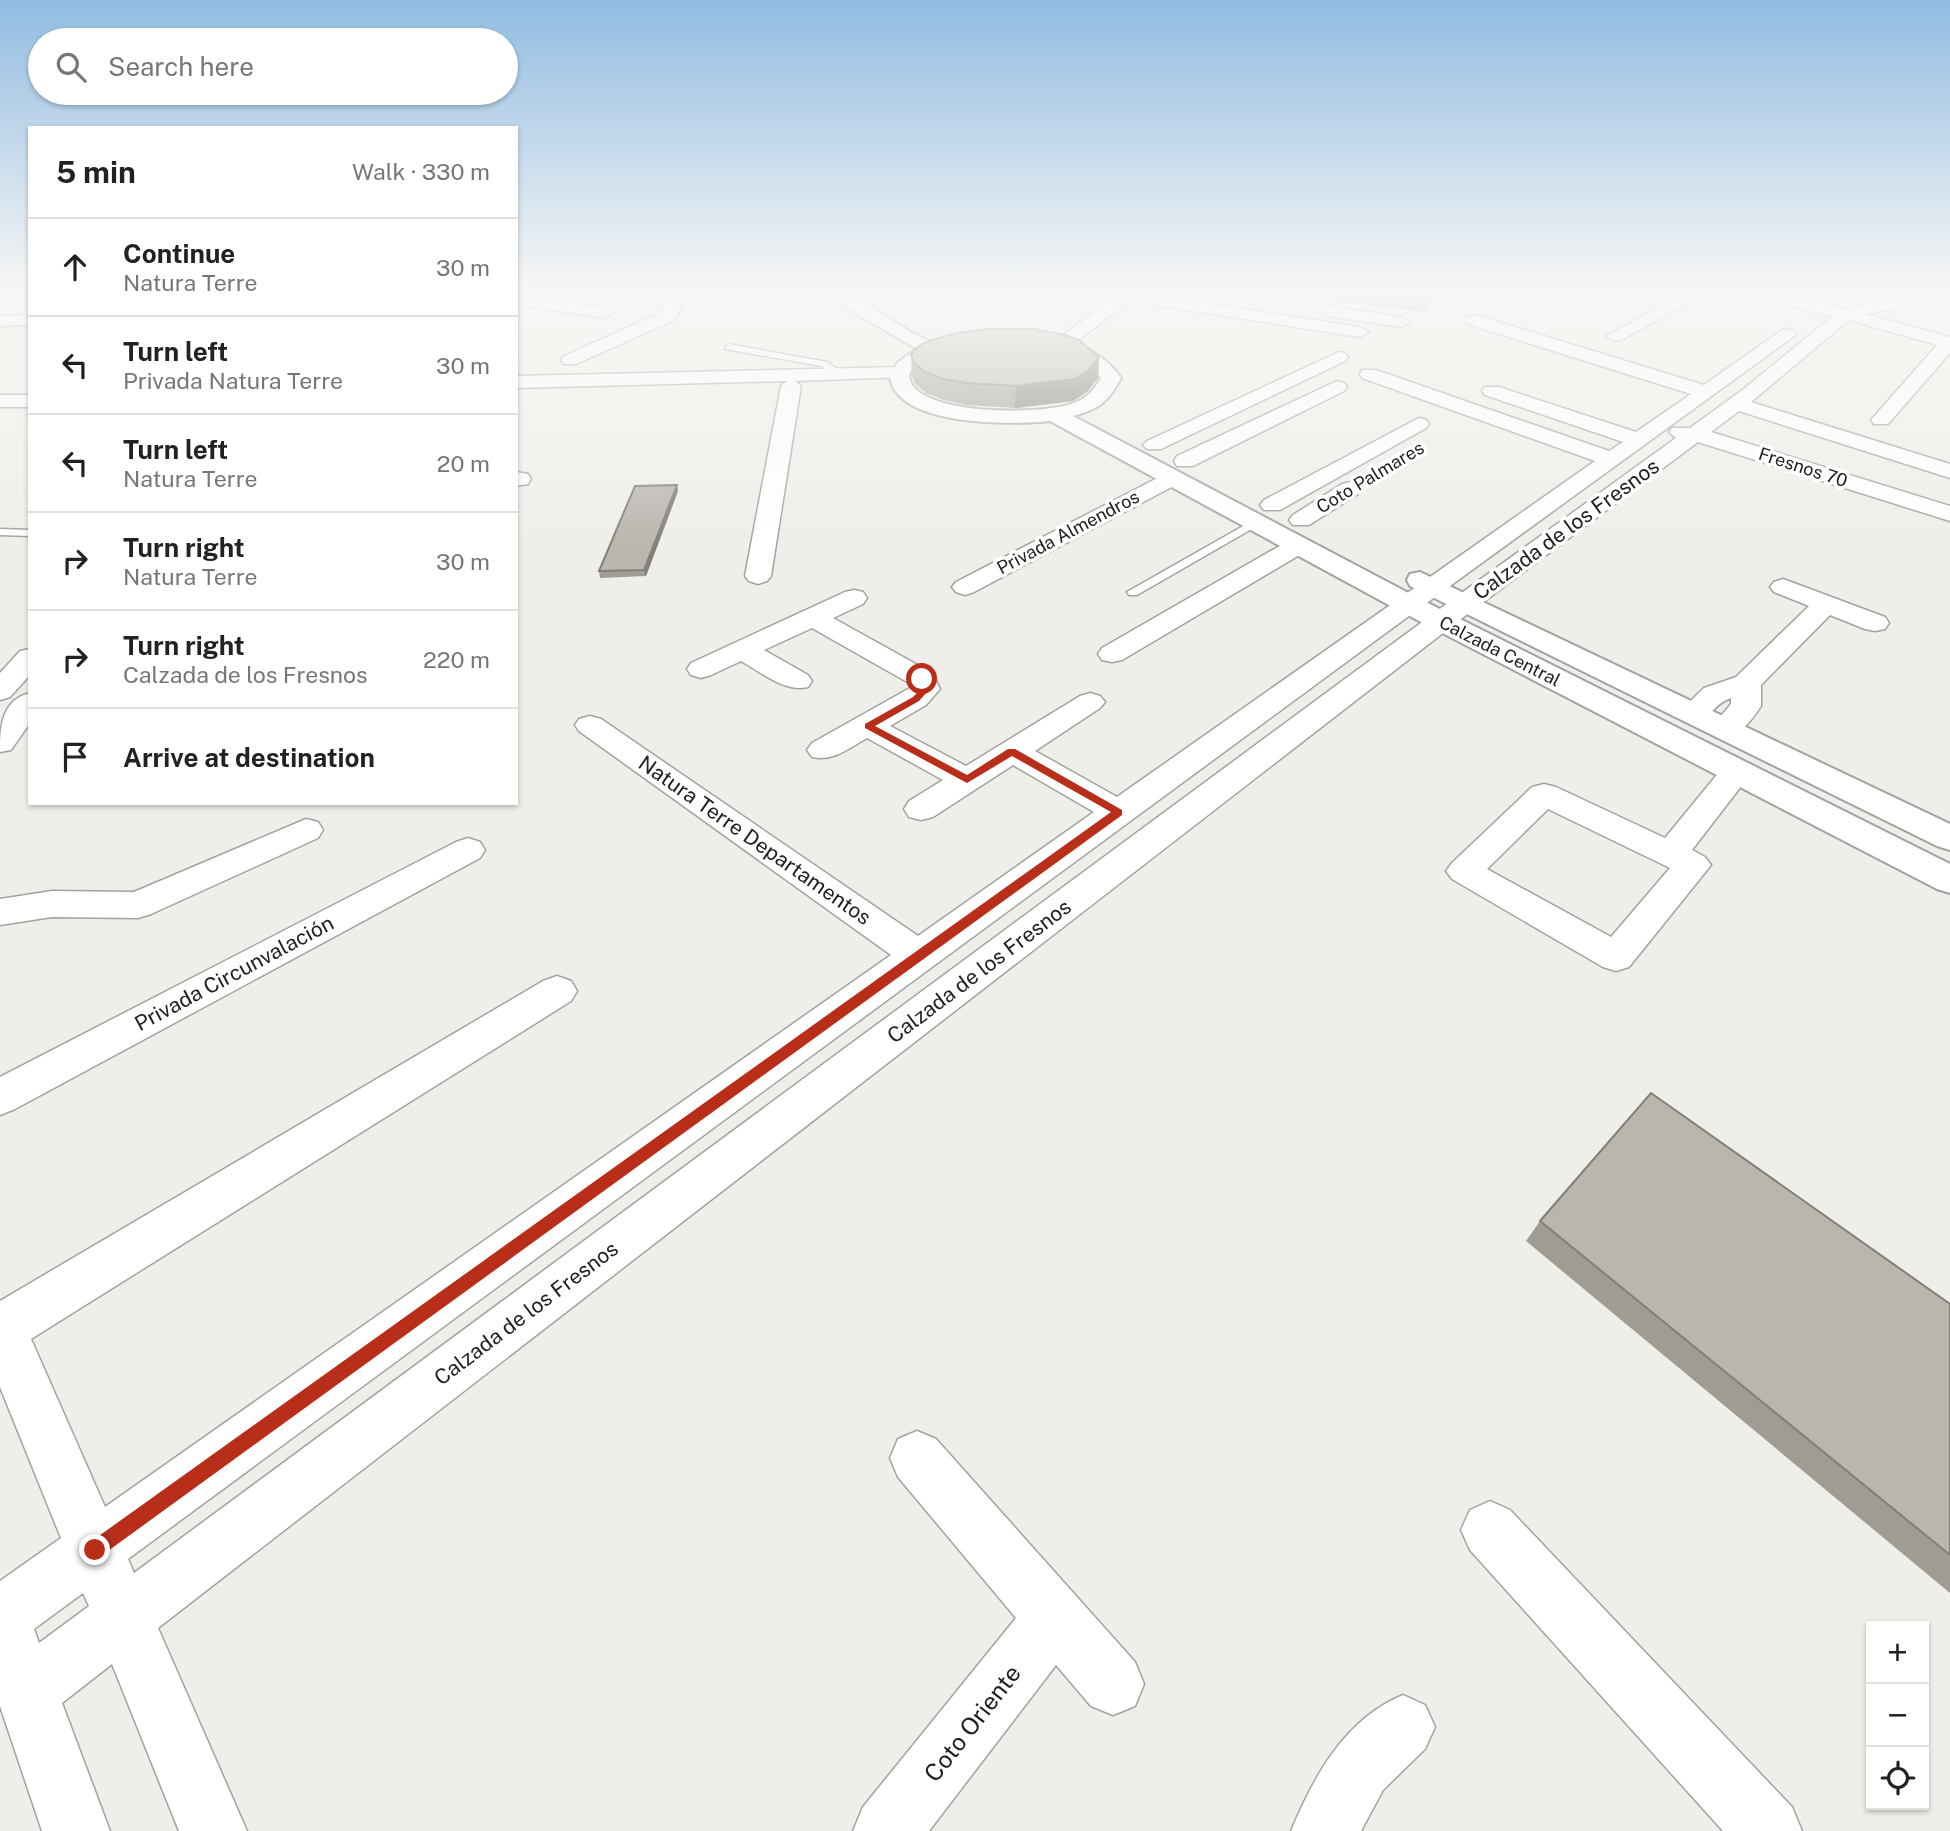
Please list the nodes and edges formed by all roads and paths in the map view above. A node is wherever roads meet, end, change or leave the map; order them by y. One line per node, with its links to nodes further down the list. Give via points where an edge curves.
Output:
1 (661, 378): 10 (street)
2 (894, 378): 11 (street)
3 (900, 378): 21 (street, via 907,393 922,402 967,415 1016,418)
4 (1111, 378): 20 (street, via 1104,394)
5 (1296, 378): 27 (street)
6 (1386, 378): 26 (street)
7 (1659, 378): 17 (street)
8 (1749, 378): 17 (street, Calzada de los Fresnos)
9 (1917, 378): 22 (street)
10 (518, 382)
11 (791, 386): 15 (street); 39 (street)
12 (1477, 386): 26 (street)
13 (1337, 387): 29 (street, Privada Almendros)
14 (28, 392): 16 (street)
15 (518, 392)
16 (0, 393)
17 (1721, 398): 24 (street, Calzada de los Fresnos); 26 (street, Calzada de los Fresnos); 30 (street)
18 (0, 401): 19 (street)
19 (28, 401)
20 (1080, 407): 21 (street); 27 (street, Calzada Central)
21 (1053, 414): 29 (street, Calzada Central)
22 (1881, 420)
23 (1419, 424): 32 (street)
24 (1695, 434): 26 (street, Fresnos 70); 33 (street, Fresnos 70); 44 (street, Calzada de los Fresnos)
25 (1439, 435): 28 (street, Coto Palmares)
26 (1634, 443): 44 (street, Calzada de los Fresnos)
27 (1154, 445): 29 (street, Calzada Central)
28 (1395, 462)
29 (1178, 470): 32 (street, Calzada Central); 40 (street, Privada Almendros)
30 (1950, 471)
31 (1373, 475): 35 (street, Coto Palmares)
32 (1264, 514): 35 (street, Calzada Central); 42 (lane)
33 (1950, 514)
34 (0, 532): 37 (lane)
35 (1300, 532): 36 (street, Calzada Central); 44 (street, Calzada Central); 49 (street, Coto Palmares)
36 (1325, 532)
37 (28, 533)
38 (1396, 568): 44 (street, Calzada Central)
39 (758, 576)
40 (965, 587)
41 (1783, 587): 45 (street)
42 (1133, 592)
43 (854, 598): 46 (street)
44 (1437, 603): 56 (street, Calzada Central); 62 (street, Calzada Central); 65 (street, Calzada de los Fresnos); 75 (street, Calzada de los Fresnos)
45 (1826, 604): 47 (street); 53 (street)
46 (812, 617): 48 (street); 58 (street, via 922,679 925,690 916,699)
47 (1875, 623)
48 (742, 650): 51 (street); 52 (street)
49 (1112, 654)
50 (28, 659): 54 (street)
51 (701, 669)
52 (798, 681)
53 (1746, 683): 56 (street, via 1714,694); 59 (street, via 1746,706)
54 (0, 691)
55 (1090, 702): 61 (street)
56 (1693, 713): 59 (street, Calzada Central)
57 (590, 725): 76 (street, Natura Terre Departamentos)
58 (869, 726): 60 (street); 63 (street)
59 (1725, 729): 67 (street, Calzada Central)
60 (823, 750)
61 (1012, 751): 63 (street); 65 (street)
62 (1735, 772): 69 (street); 70 (street, Calzada Central)
63 (967, 780): 64 (street)
64 (921, 809)
65 (1119, 812): 73 (street, Calzada de los Fresnos)
66 (306, 830): 71 (street, via 138,905)
67 (1949, 833)
68 (468, 850): 78 (street, Privada Circunvalación)
69 (1670, 854): 69 (street, via 1544,794 1464,871 1616,957 1693,865)
70 (1950, 880)
71 (52, 904): 72 (street); 74 (street)
72 (0, 912)
73 (972, 918): 75 (street); 76 (street, Calzada de los Fresnos)
74 (0, 926)
75 (1012, 946): 80 (street, Calzada de los Fresnos)
76 (919, 956): 79 (street, Calzada de los Fresnos)
77 (557, 991): 81 (street)
78 (0, 1097)
79 (699, 1114): 80 (street); 84 (street, Calzada de los Fresnos)
80 (737, 1154): 86 (street, Calzada de los Fresnos)
81 (1, 1327): 84 (street)
82 (917, 1458): 85 (street)
83 (1490, 1530): 95 (street)
84 (95, 1550): 86 (street); 87 (street, Calzada de los Fresnos)
85 (1056, 1616): 88 (street); 93 (street, Coto Oriente)
86 (124, 1617): 89 (street, Calzada de los Fresnos); 92 (street)
87 (0, 1618): 89 (street)
88 (1114, 1684)
89 (26, 1691): 91 (street)
90 (1403, 1727): 94 (street, via 1360,1767)
91 (76, 1831)
92 (213, 1831)
93 (887, 1831)
94 (1325, 1831)
95 (1768, 1831)

